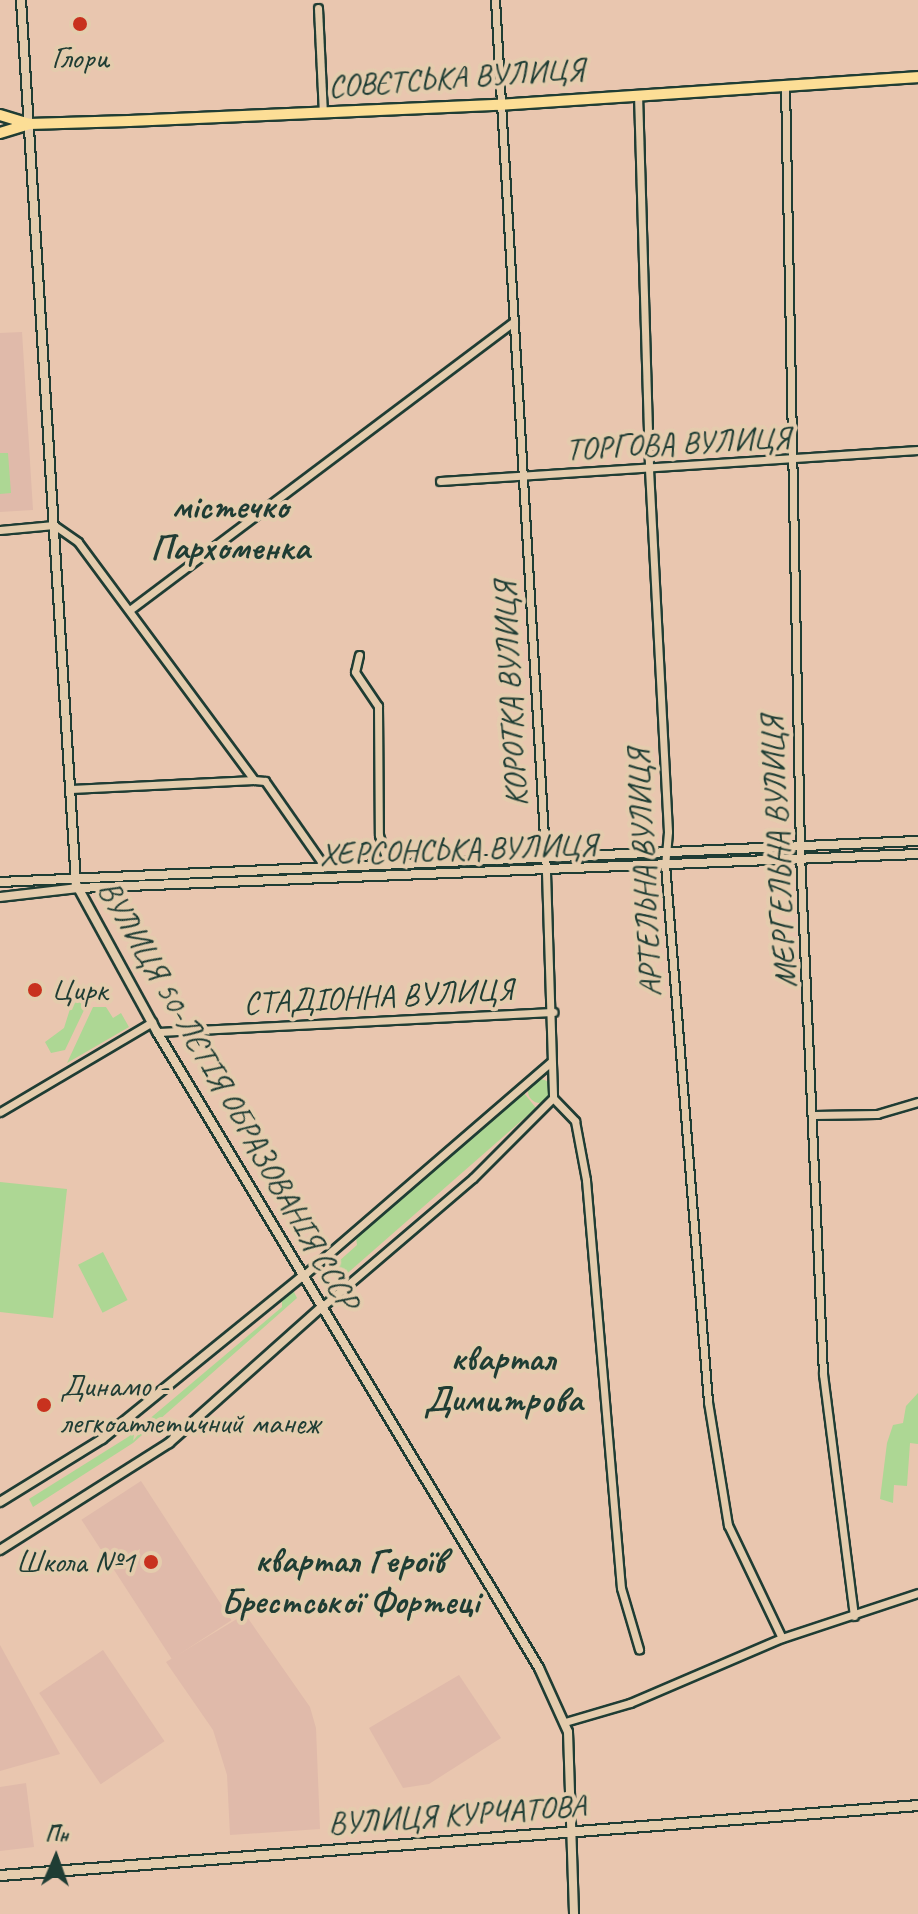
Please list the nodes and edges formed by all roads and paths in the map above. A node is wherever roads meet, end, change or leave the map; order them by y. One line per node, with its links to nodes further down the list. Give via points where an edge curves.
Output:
1 (21, 0): 10 (street, ВУЛИЦЯ 50-ЛЄТІЯ ОБРАЗОВАНІЯ СССР)
2 (495, 0): 7 (street, КОРОТКА ВУЛИЦЯ)
3 (318, 8): 8 (street)
4 (918, 77): 5 (main road, СОВЄТСЬКА ВУЛИЦЯ)
5 (785, 84): 6 (main road, СОВЄТСЬКА ВУЛИЦЯ); 14 (street, МЕРГЕЛЬНА ВУЛИЦЯ)
6 (638, 92): 7 (main road, СОВЄТСЬКА ВУЛИЦЯ); 15 (street, АРТЕЛЬНА ВУЛИЦЯ)
7 (499, 105): 8 (main road, СОВЄТСЬКА ВУЛИЦЯ); 12 (street, КОРОТКА ВУЛИЦЯ)
8 (323, 113): 10 (main road, СОВЄТСЬКА ВУЛИЦЯ)
9 (0, 115): 10 (main road, СОВЄТСЬКА ВУЛИЦЯ)
10 (29, 124): 11 (main road); 18 (street, ВУЛИЦЯ 50-ЛЄТІЯ ОБРАЗОВАНІЯ СССР)
11 (0, 133)
12 (513, 322): 16 (street, КОРОТКА ВУЛИЦЯ); 20 (street)
13 (918, 450): 14 (street, ТОРГОВА ВУЛИЦЯ)
14 (790, 461): 15 (street, ТОРГОВА ВУЛИЦЯ); 25 (street, МЕРГЕЛЬНА ВУЛИЦЯ)
15 (649, 469): 16 (street, ТОРГОВА ВУЛИЦЯ); 26 (street, АРТЕЛЬНА ВУЛИЦЯ)
16 (522, 477): 17 (street, ТОРГОВА ВУЛИЦЯ); 28 (street, КОРОТКА ВУЛИЦЯ)
17 (440, 481)
18 (54, 525): 19 (street); 20 (street, via 78,542); 23 (street, ВУЛИЦЯ 50-ЛЄТІЯ ОБРАЗОВАНІЯ СССР)
19 (0, 530)
20 (131, 609): 22 (street)
21 (359, 655): 31 (street, via 355,672 378,706 379,835)
22 (254, 780): 23 (street); 32 (street, via 265,781)
23 (71, 789): 34 (street, ВУЛИЦЯ 50-ЛЄТІЯ ОБРАЗОВАНІЯ СССР)
24 (918, 841): 25 (street, ХЕРСОНСЬКА ВУЛИЦЯ)
25 (801, 846): 26 (street, ХЕРСОНСЬКА ВУЛИЦЯ); 29 (street, МЕРГЕЛЬНА ВУЛИЦЯ)
26 (666, 852): 28 (street, ХЕРСОНСЬКА ВУЛИЦЯ); 30 (street, АРТЕЛЬНА ВУЛИЦЯ)
27 (918, 854): 29 (street, ХЕРСОНСЬКА ВУЛИЦЯ)
28 (545, 858): 31 (street, ХЕРСОНСЬКА ВУЛИЦЯ); 33 (street, КОРОТКА ВУЛИЦЯ)
29 (801, 862): 30 (street, ХЕРСОНСЬКА ВУЛИЦЯ); 45 (street, МЕРГЕЛЬНА ВУЛИЦЯ)
30 (665, 864): 33 (street, ХЕРСОНСЬКА ВУЛИЦЯ); 52 (street, АРТЕЛЬНА ВУЛИЦЯ, via 708,1402 728,1525)
31 (388, 865): 32 (street, ХЕРСОНСЬКА ВУЛИЦЯ)
32 (325, 867): 34 (street, ХЕРСОНСЬКА ВУЛИЦЯ)
33 (546, 872): 36 (street, ХЕРСОНСЬКА ВУЛИЦЯ); 38 (street, КОРОТКА ВУЛИЦЯ)
34 (76, 875): 35 (street, ХЕРСОНСЬКА ВУЛИЦЯ); 36 (street, ВУЛИЦЯ 50-ЛЄТІЯ ОБРАЗОВАНІЯ СССР)
35 (0, 882)
36 (78, 888): 37 (street, ХЕРСОНСЬКА ВУЛИЦЯ); 39 (street, ВУЛИЦЯ 50-ЛЄТІЯ ОБРАЗОВАНІЯ СССР)
37 (0, 897)
38 (553, 1012): 40 (street, СТАДІОННА ВУЛИЦЯ); 41 (street, КОРОТКА ВУЛИЦЯ)
39 (152, 1022): 40 (street, ВУЛИЦЯ 50-ЛЄТІЯ ОБРАЗОВАНІЯ СССР); 44 (street)
40 (157, 1032): 46 (street, ВУЛИЦЯ 50-ЛЄТІЯ ОБРАЗОВАНІЯ СССР)
41 (551, 1062): 42 (street, КОРОТКА ВУЛИЦЯ); 46 (street)
42 (553, 1098): 47 (street, via 473,1178); 53 (street, via 575,1121 586,1180 621,1588)
43 (918, 1102): 45 (street, via 877,1114)
44 (0, 1112)
45 (814, 1115): 51 (street, МЕРГЕЛЬНА ВУЛИЦЯ, via 823,1374)
46 (304, 1275): 47 (street, ВУЛИЦЯ 50-ЛЄТІЯ ОБРАЗОВАНІЯ СССР); 48 (street, via 102,1439)
47 (323, 1306): 49 (street, via 169,1443); 54 (street, ВУЛИЦЯ 50-ЛЄТІЯ ОБРАЗОВАНІЯ СССР, via 539,1668)
48 (0, 1502)
49 (0, 1550)
50 (918, 1593): 51 (street)
51 (854, 1616): 52 (street)
52 (782, 1638): 54 (street, via 654,1694)
53 (639, 1649)
54 (565, 1722): 56 (street, ВУЛИЦЯ 50-ЛЄТІЯ ОБРАЗОВАНІЯ СССР)
55 (918, 1805): 56 (main road, ВУЛИЦЯ КУРЧАТОВА)
56 (571, 1832): 57 (main road, ВУЛИЦЯ КУРЧАТОВА); 58 (street, ВУЛИЦЯ 50-ЛЄТІЯ ОБРАЗОВАНІЯ СССР)
57 (0, 1875)
58 (574, 1914)

